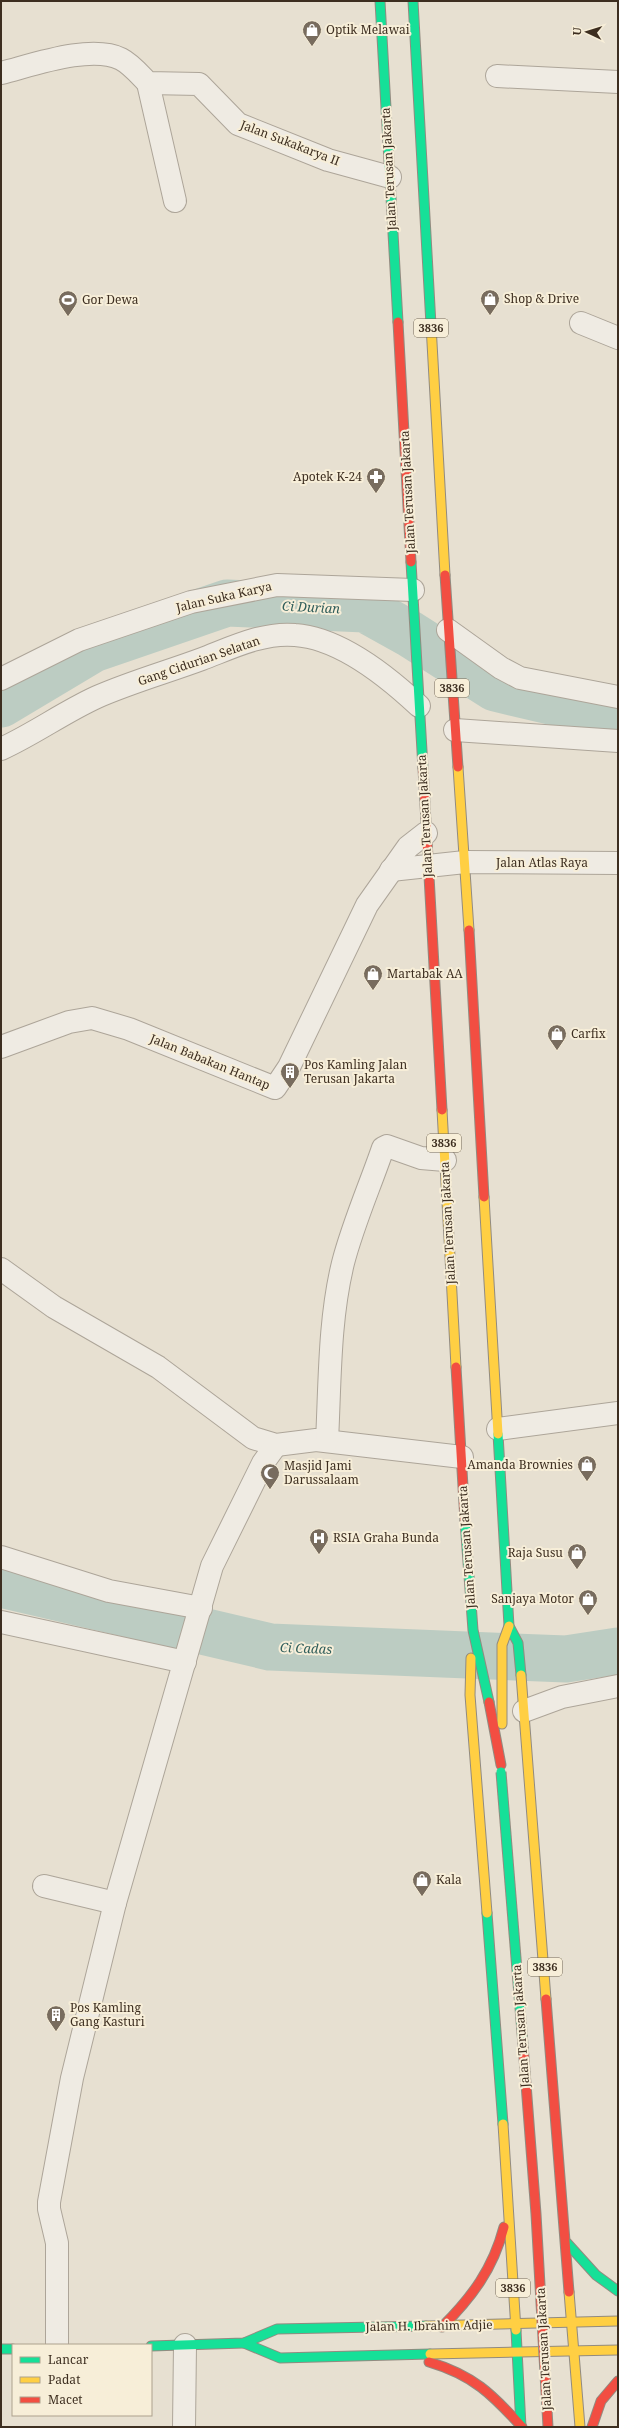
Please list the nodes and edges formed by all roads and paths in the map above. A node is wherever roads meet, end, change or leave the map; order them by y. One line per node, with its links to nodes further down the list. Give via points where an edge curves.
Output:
1 (380, 1): 7 (main road, Jalan Terusan Jakarta / 3836)
2 (413, 1): 12 (main road, Jalan Terusan Jakarta / 3836)
3 (1, 73): 6 (street, via 100,52 122,59)
4 (497, 76): 5 (street)
5 (618, 82)
6 (148, 83): 7 (street, Jalan Sukakarya II, via 199,84 238,124 328,160); 8 (street)
7 (390, 178): 11 (main road, Jalan Terusan Jakarta / 3836)
8 (175, 201)
9 (581, 323): 10 (street)
10 (618, 338)
11 (414, 598): 13 (street, Jalan Suka Karya, via 277,585 191,602 79,640); 15 (main road, Jalan Terusan Jakarta / 3836)
12 (448, 630): 14 (street, via 501,668 520,678); 16 (main road, Jalan Terusan Jakarta / 3836)
13 (1, 679)
14 (618, 697)
15 (420, 706): 18 (street, Gang Cidurian Selatan, via 372,668 326,642 295,634 284,635 252,640 96,697); 19 (main road, Jalan Terusan Jakarta / 3836)
16 (455, 726): 17 (street); 20 (main road, Jalan Terusan Jakarta / 3836)
17 (618, 741)
18 (1, 749)
19 (426, 833): 22 (main road, Jalan Terusan Jakarta / 3836); 23 (street, Jalan Babakan Hantap, via 408,847)
20 (465, 862): 21 (street, Jalan Atlas Raya); 22 (street, Jalan Atlas Raya); 28 (main road, Jalan Terusan Jakarta / 3836)
21 (618, 863)
22 (427, 866): 23 (street); 25 (main road, Jalan Terusan Jakarta / 3836)
23 (391, 870): 24 (street, Jalan Babakan Hantap, via 367,905 289,1067 275,1088 129,1029 92,1018 69,1022)
24 (1, 1047)
25 (445, 1160): 29 (street, via 421,1158 387,1146 383,1148 344,1262 333,1336); 31 (main road, Jalan Terusan Jakarta / 3836)
26 (1, 1269): 30 (street, via 54,1307 158,1367 253,1438)
27 (618, 1413): 28 (street)
28 (498, 1429): 35 (main road, Jalan Terusan Jakarta / 3836)
29 (327, 1441): 30 (street); 31 (street)
30 (276, 1444): 33 (street, via 263,1463 212,1566)
31 (462, 1457): 36 (main road, Jalan Terusan Jakarta / 3836)
32 (1, 1557): 33 (street, via 109,1591)
33 (199, 1612): 37 (street)
34 (1, 1622): 37 (street)
35 (509, 1626): 39 (main road, Jalan Terusan Jakarta / 3836, via 518,1644); 40 (main road, Jalan Terusan Jakarta, via 502,1644)
36 (475, 1651): 40 (main road, via 488,1696); 43 (main road, Jalan Terusan Jakarta / 3836, via 470,1695)
37 (185, 1661): 42 (street)
38 (618, 1686): 39 (street, via 562,1697)
39 (523, 1701): 44 (main road, Jalan Terusan Jakarta / 3836)
40 (501, 1769): 67 (main road, Jalan Terusan Jakarta, bridge, via 536,2214)
41 (44, 1886): 42 (street)
42 (115, 1903): 55 (street, via 72,2078 49,2208 57,2243)
43 (509, 2204): 45 (main road, Jalan Terusan Jakarta / 3836); 53 (main road, via 499,2252 471,2299)
44 (567, 2243): 47 (main road, Jalan Terusan Jakarta / 3836); 49 (main road, via 591,2272)
45 (512, 2252): 46 (main road); 52 (main road, Jalan Terusan Jakarta / 3836)
46 (520, 2263)
47 (568, 2263): 48 (main road, via 544,2273); 50 (main road, Jalan Terusan Jakarta / 3836)
48 (531, 2270)
49 (618, 2290)
50 (573, 2322): 51 (main road, Jalan H. Ibrahim Adjie); 52 (main road, Jalan H. Ibrahim Adjie); 61 (main road, Jalan Terusan Jakarta)
51 (618, 2322)
52 (514, 2325): 53 (main road, Jalan H. Ibrahim Adjie); 62 (main road, Jalan Terusan Jakarta)
53 (442, 2327): 54 (main road, Jalan H. Ibrahim Adjie, via 277,2329)
54 (244, 2343): 56 (main road, Jalan H. Ibrahim Adjie); 63 (main road, Jalan H. Ibrahim Adjie, via 280,2358)
55 (56, 2344)
56 (185, 2345): 57 (main road, Jalan H. Ibrahim Adjie); 65 (street)
57 (152, 2346)
58 (1, 2349): 59 (main road)
59 (12, 2349)
60 (618, 2350): 61 (main road, Jalan H. Ibrahim Adjie)
61 (576, 2351): 62 (main road, Jalan H. Ibrahim Adjie); 68 (main road, Jalan Terusan Jakarta)
62 (516, 2353): 63 (main road, Jalan H. Ibrahim Adjie); 66 (main road, Jalan Terusan Jakarta)
63 (406, 2356): 66 (main road, via 456,2369 473,2378 504,2405)
64 (618, 2381): 69 (main road, via 600,2401)
65 (184, 2427)
66 (521, 2427)
67 (548, 2427)
68 (580, 2427)
69 (592, 2427)

